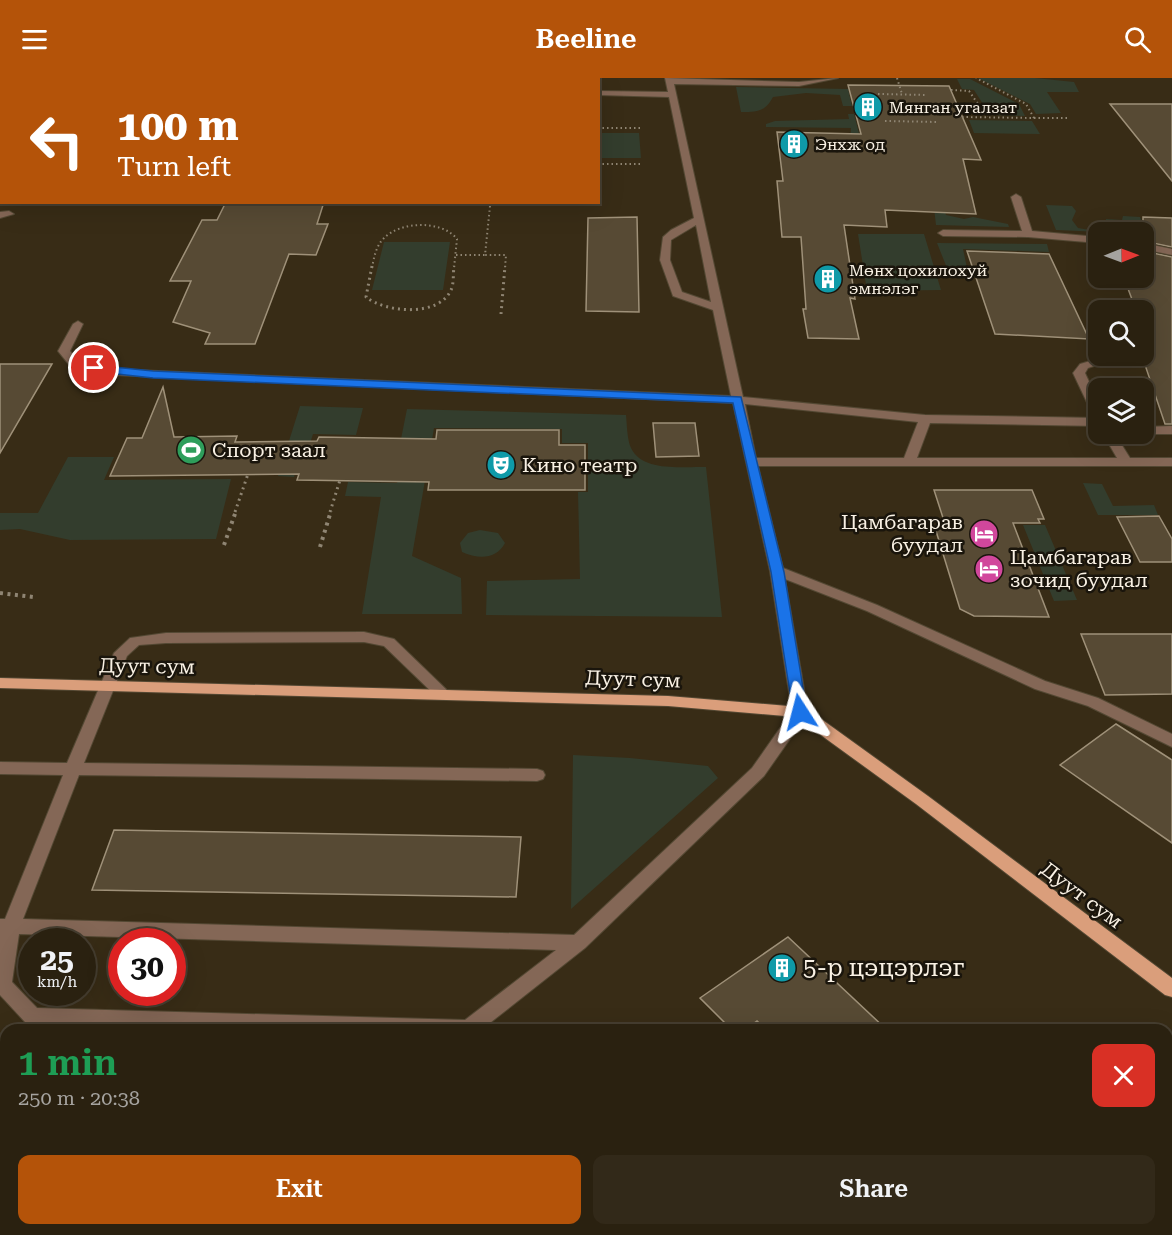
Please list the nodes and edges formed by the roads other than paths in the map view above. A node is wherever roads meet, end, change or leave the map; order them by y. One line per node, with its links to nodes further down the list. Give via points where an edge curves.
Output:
1 (834, 78): 2 (street, via 799,84)
2 (670, 80): 4 (street)
3 (600, 93): 4 (street)
4 (673, 95): 6 (street)
5 (1016, 198): 8 (street)
6 (700, 219): 12 (street); 12 (street, via 666,239 665,260 677,294)
7 (943, 233): 8 (street)
8 (1028, 234): 9 (street)
9 (1088, 239)
10 (1154, 248): 11 (street)
11 (1172, 252)
12 (718, 309): 16 (street)
13 (78, 324): 16 (street, via 63,351 75,365 113,372)
14 (1088, 365): 15 (street, via 1079,373)
15 (1088, 392)
16 (738, 400): 17 (street); 22 (street)
17 (925, 420): 18 (street); 23 (street)
18 (1088, 422)
19 (1172, 430): 20 (street)
20 (1154, 431)
21 (1115, 444): 24 (street)
22 (751, 462): 23 (street); 26 (street)
23 (909, 462): 24 (street)
24 (1126, 462): 25 (street)
25 (1172, 462)
26 (777, 572): 30 (street); 31 (street, via 872,608 1040,685 1093,702)
27 (0, 683): 28 (main road, Дуут сум)
28 (106, 686): 29 (main road, Дуут сум); 29 (street, via 121,653 135,640 364,637 389,642); 33 (street)
29 (444, 695): 30 (main road, Дуут сум, via 668,701)
30 (800, 712): 36 (street, via 758,772); 37 (main road, Дуут сум)
31 (1172, 741)
32 (0, 768): 33 (street)
33 (73, 768): 34 (street); 35 (street)
34 (537, 775)
35 (6, 926): 36 (street); 38 (street, via 2,984 32,1016)
36 (578, 943): 39 (street)
37 (1170, 985)
38 (281, 1024)
39 (476, 1024)

